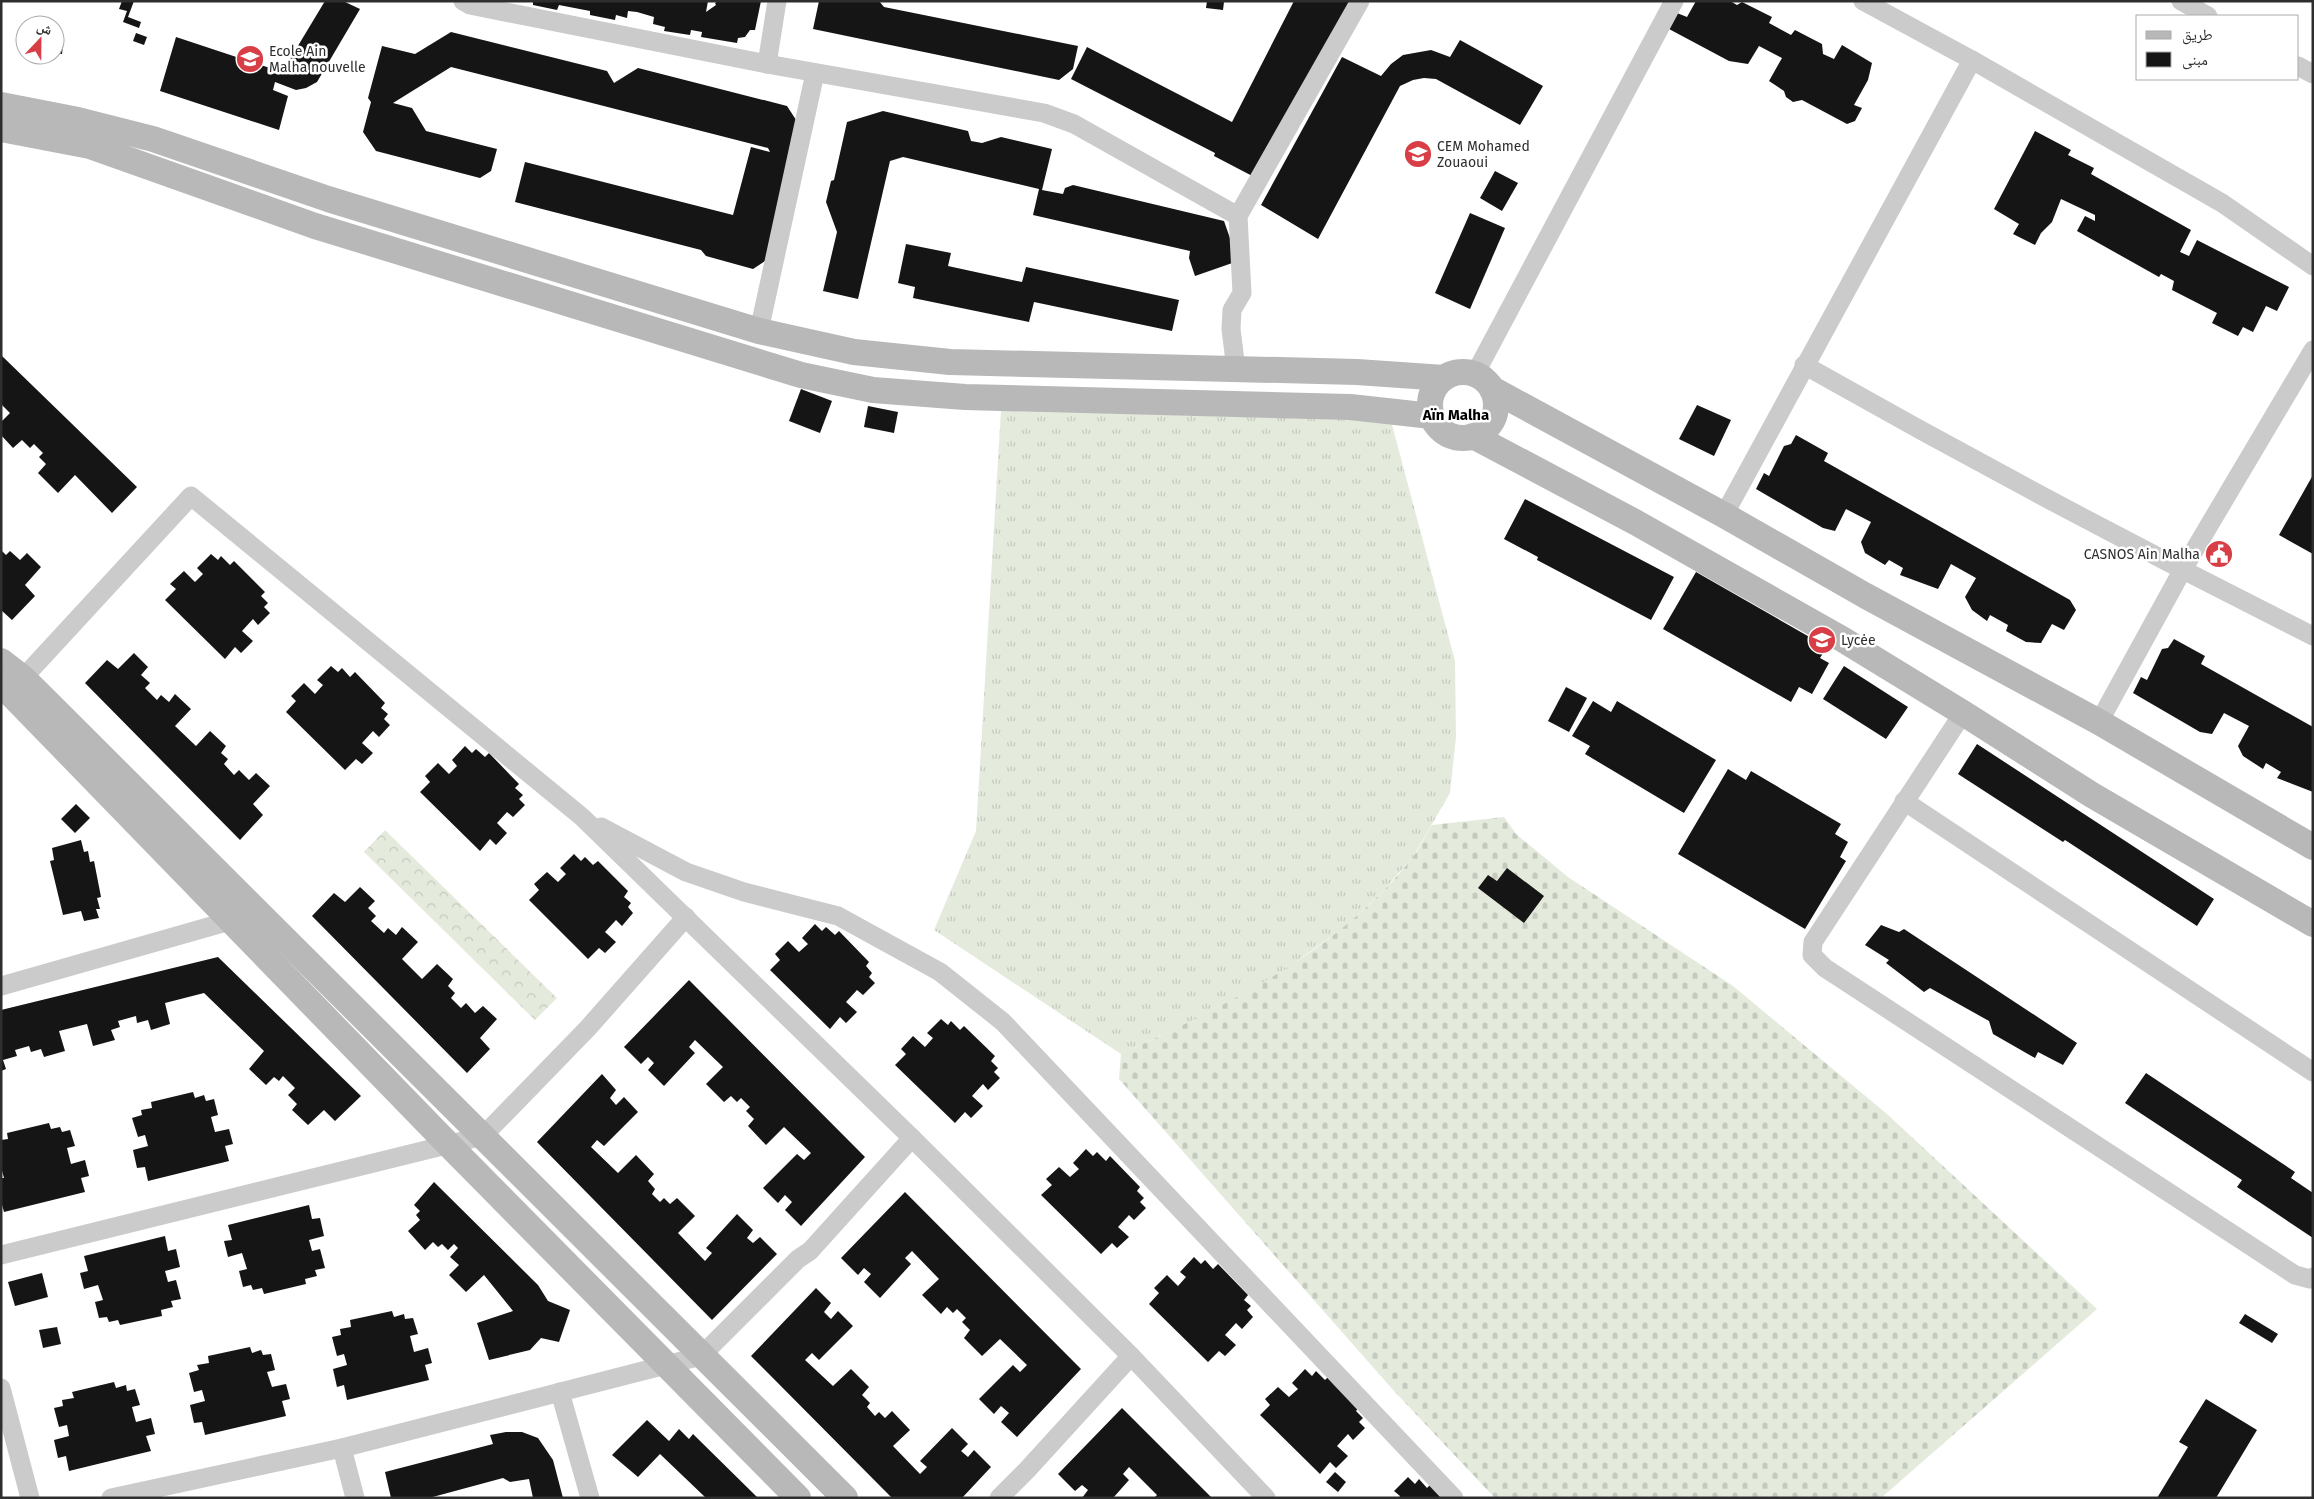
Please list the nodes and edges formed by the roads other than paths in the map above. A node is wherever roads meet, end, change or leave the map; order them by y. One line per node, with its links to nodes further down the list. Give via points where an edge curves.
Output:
1 (463, 1): 9 (street)
2 (777, 1): 9 (street)
3 (1360, 1): 15 (street)
4 (1674, 1): 22 (street)
5 (1863, 1): 8 (street)
6 (2181, 1): 7 (street)
7 (2206, 15)
8 (1972, 60): 16 (street, via 2222,202); 19 (street)
9 (767, 64): 11 (street)
10 (2299, 67): 12 (street)
11 (815, 73): 15 (street, via 1044,113 1074,124); 17 (street)
12 (2313, 74)
13 (1, 104): 17 (main road, via 154,139 328,199)
14 (1, 129): 23 (main road, via 90,146 315,226 801,375 873,390 965,397 1350,407)
15 (1238, 216): 20 (street, via 1242,293 1232,310 1231,328)
16 (2313, 266)
17 (759, 330): 20 (main road, via 854,352 950,362)
18 (2313, 350): 26 (street)
19 (1804, 365): 25 (street); 26 (street)
20 (1236, 369): 21 (main road)
21 (1444, 378): 22 (main road, via 1465,372); 23 (main road, via 1432,395)
22 (1484, 382): 24 (main road, via 1496,398 1494,417 1482,432); 25 (main road)
23 (1432, 416): 24 (main road, via 1448,434 1460,438)
24 (1473, 436): 30 (main road, via 1643,526 1842,639)
25 (1724, 515): 31 (main road)
26 (2182, 571): 27 (street); 31 (street)
27 (2313, 636)
28 (1, 661): 29 (main road)
29 (12, 679): 33 (street, via 190,496); 35 (main road); 37 (main road, via 8,691)
30 (1963, 713): 32 (street); 38 (main road, via 2092,795)
31 (2099, 722): 34 (main road)
32 (1904, 801): 40 (street); 45 (street, via 1813,942 1812,955 1825,968 2287,1270 2295,1275)
33 (582, 818): 36 (street); 60 (street, via 686,872 744,892 838,916 940,972 1003,1022)
34 (2313, 847)
35 (260, 913): 37 (street); 41 (main road)
36 (686, 917): 41 (street, via 588,1028); 42 (street)
37 (232, 920): 39 (street); 43 (main road)
38 (2313, 924)
39 (1, 986)
40 (2313, 1072)
41 (483, 1136): 43 (street); 46 (main road)
42 (912, 1138): 46 (street, via 810,1251 798,1259); 47 (street)
43 (449, 1145): 44 (street); 48 (main road)
44 (1, 1255)
45 (2313, 1277)
46 (701, 1356): 48 (street); 57 (main road)
47 (1131, 1356): 58 (street); 59 (street)
48 (668, 1365): 50 (street); 56 (main road)
49 (1, 1388): 52 (street)
50 (560, 1392): 51 (street); 55 (street)
51 (342, 1448): 53 (street); 54 (street)
52 (30, 1498)
53 (111, 1498)
54 (355, 1498)
55 (590, 1498)
56 (798, 1498)
57 (845, 1498)
58 (999, 1498)
59 (1266, 1498)
60 (1454, 1498)

